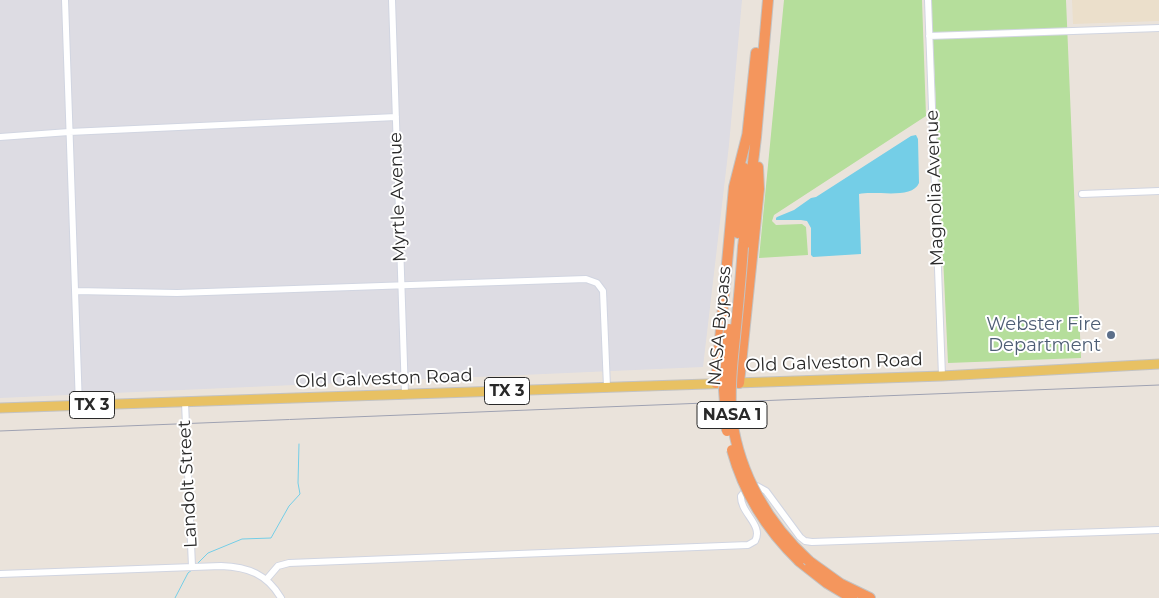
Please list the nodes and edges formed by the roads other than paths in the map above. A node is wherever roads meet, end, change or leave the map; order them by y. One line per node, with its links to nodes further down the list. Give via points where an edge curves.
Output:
1 (65, 0): 9 (street)
2 (392, 0): 8 (street, Myrtle Avenue)
3 (761, 0): 10 (highway, NASA Bypass / NASA 1)
4 (768, 0): 10 (highway, NASA Bypass / NASA 1)
5 (928, 0): 7 (street, Magnolia Avenue)
6 (1159, 28): 7 (street)
7 (929, 36): 19 (street, Magnolia Avenue)
8 (396, 117): 9 (street); 14 (street, Myrtle Avenue)
9 (69, 132): 11 (street); 15 (street)
10 (752, 134): 16 (highway, via 759,189); 17 (highway, via 734,187); 28 (highway, NASA Bypass / NASA 1, bridge, via 724,380 724,410 736,466 751,500 771,531)
11 (0, 137)
12 (1159, 191): 13 (street)
13 (1082, 194)
14 (401, 286): 15 (street, via 177,293); 22 (street, via 586,279 597,282 602,291); 23 (street, Myrtle Avenue)
15 (76, 290): 25 (street)
16 (747, 306): 17 (highway, via 734,313); 20 (highway)
17 (722, 307): 21 (highway)
18 (1159, 364): 19 (main road, Old Galveston Road / TX 3)
19 (942, 376): 20 (main road, Old Galveston Road / TX 3)
20 (739, 383): 21 (main road, Old Galveston Road / TX 3)
21 (716, 384): 22 (main road, Old Galveston Road / TX 3)
22 (607, 387): 23 (main road, Old Galveston Road / TX 3)
23 (405, 394): 24 (main road, Old Galveston Road / TX 3)
24 (185, 402): 25 (main road, Old Galveston Road / TX 3); 29 (street, Landolt Street)
25 (79, 406): 26 (main road, Old Galveston Road / TX 3)
26 (0, 408)
27 (1159, 530): 31 (street, via 808,542 796,532 766,491 757,486 744,491 741,496 743,507 758,533 748,544 288,563 278,566)
28 (804, 561): 33 (highway, NASA Bypass / NASA 1, via 827,583); 34 (highway, NASA Bypass / NASA 1)
29 (192, 567): 30 (street); 31 (street, via 236,567)
30 (0, 574)
31 (266, 580): 32 (street)
32 (281, 598)
33 (852, 598)
34 (870, 598)

